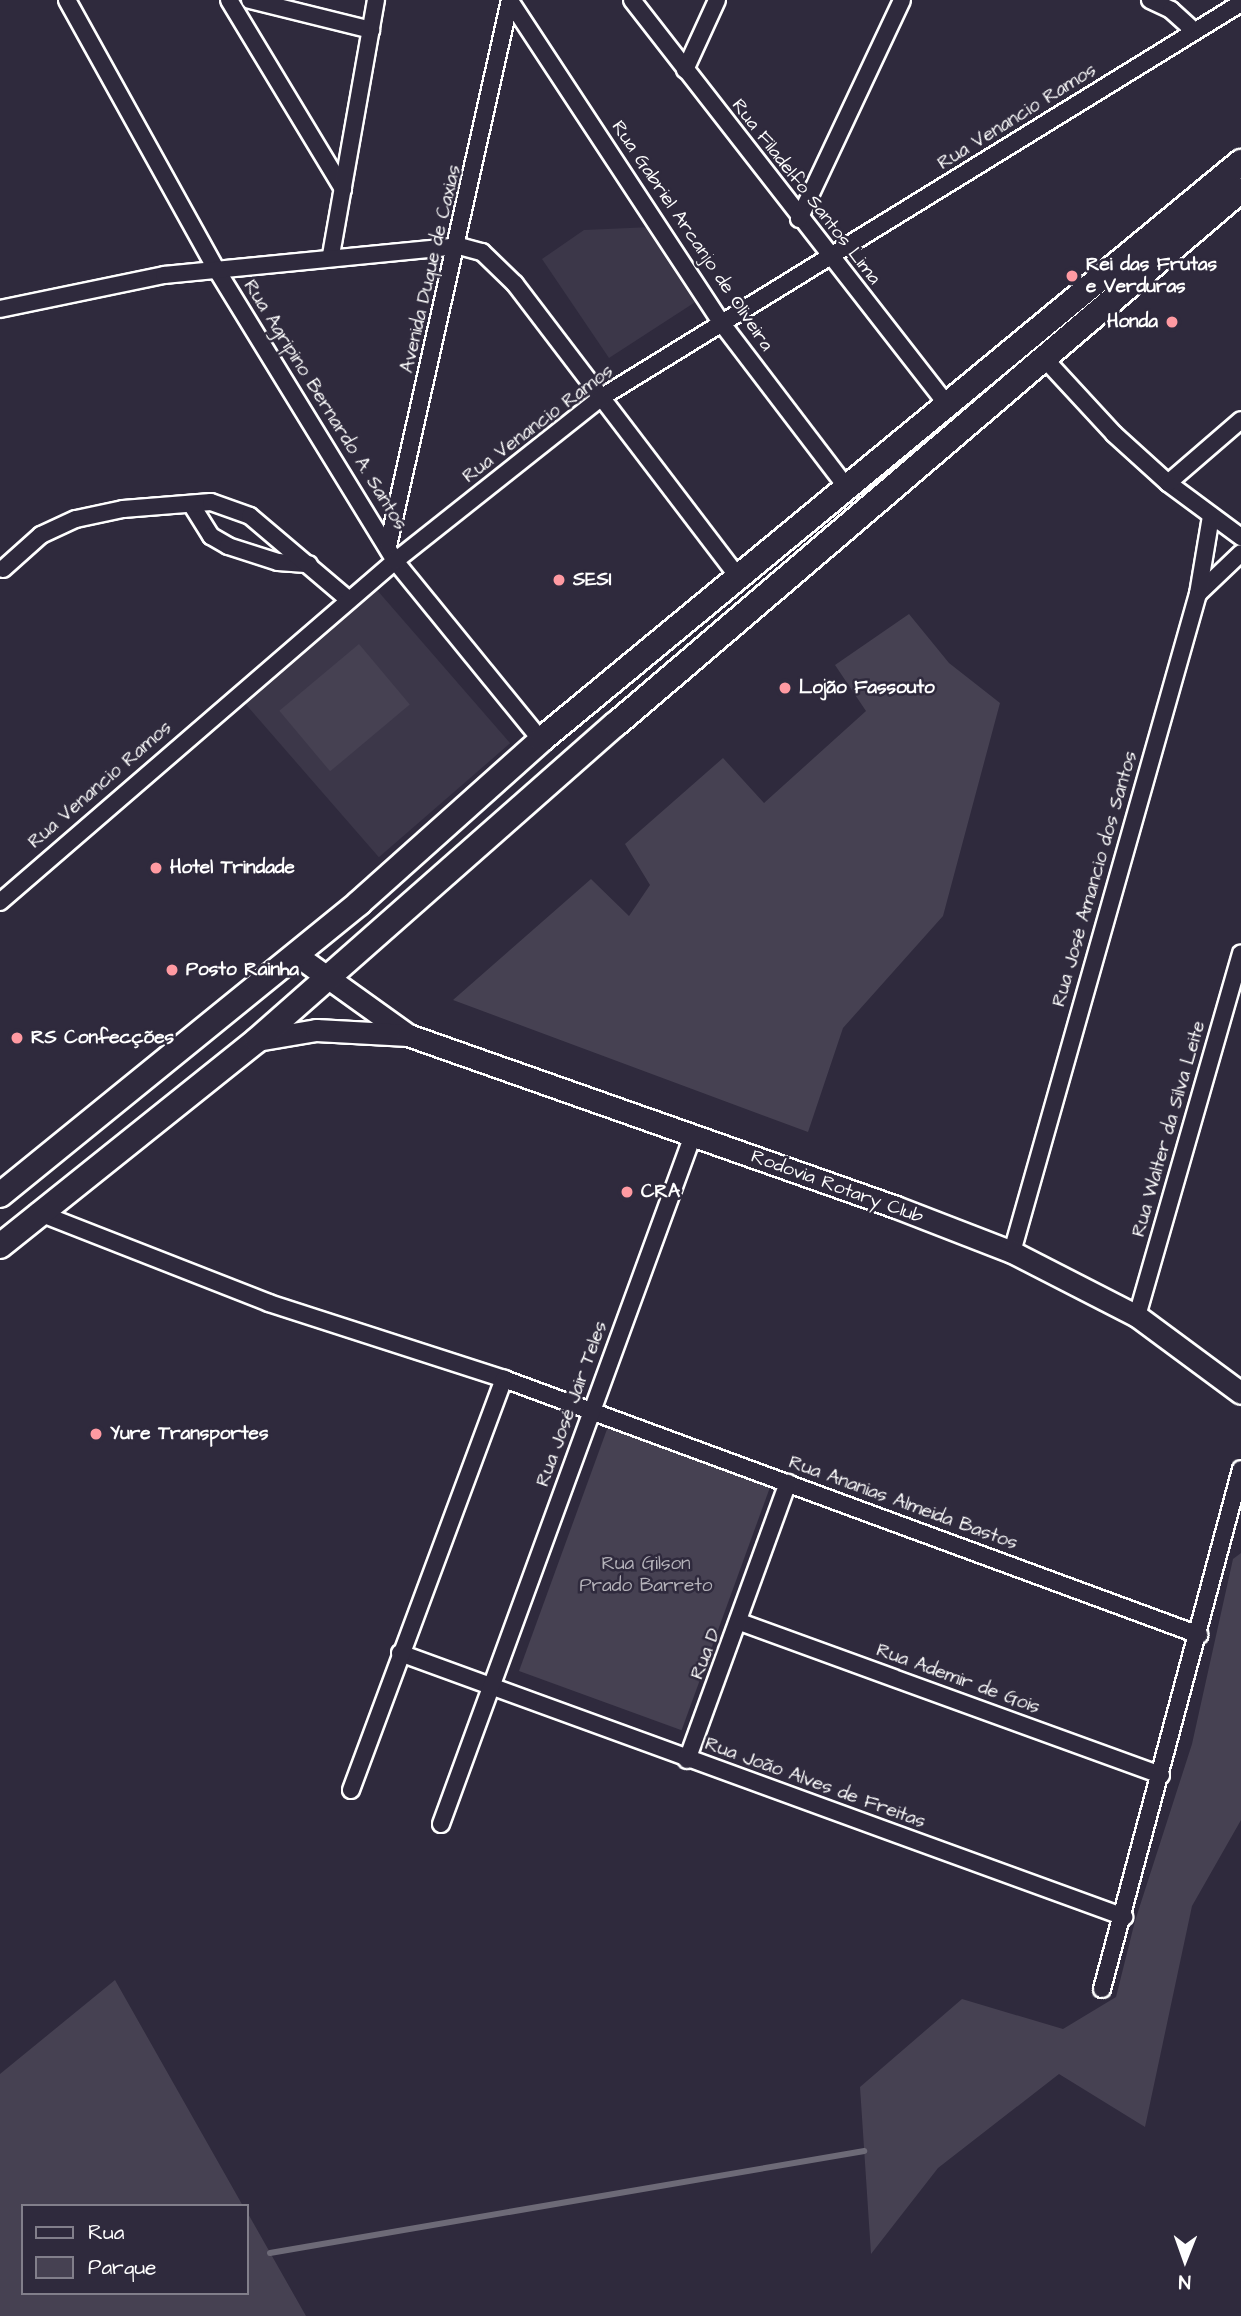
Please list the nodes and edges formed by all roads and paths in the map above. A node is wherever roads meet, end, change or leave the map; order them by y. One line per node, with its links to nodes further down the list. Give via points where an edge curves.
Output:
1 (67, 0): 22 (street, Rua Agripino Bernardo A. Santos)
2 (229, 0): 16 (street)
3 (250, 0): 12 (street)
4 (376, 0): 12 (street)
5 (632, 0): 14 (street, Rua Filadelfo Santos Lima)
6 (717, 0): 14 (street)
7 (902, 0): 18 (street)
8 (1150, 0): 11 (street)
9 (510, 1): 19 (street, Avenida Duque de Caxias); 24 (street, Rua Gabriel Arcanjo de Oliveira)
10 (1241, 3): 13 (street, Rua Venancio Ramos)
11 (1176, 5): 13 (street)
12 (371, 30): 16 (street)
13 (1193, 30): 21 (street, Rua Venancio Ramos)
14 (685, 70): 18 (street, Rua Filadelfo Santos Lima)
15 (1241, 162): 27 (main road)
16 (343, 189): 20 (street)
17 (1241, 190): 25 (main road)
18 (799, 219): 21 (street, Rua Filadelfo Santos Lima)
19 (459, 246): 20 (street); 26 (street, via 482,252 499,264); 34 (street, Avenida Duque de Caxias)
20 (331, 256): 22 (street)
21 (830, 258): 24 (street, Rua Venancio Ramos); 27 (street, Rua Filadelfo Santos Lima)
22 (218, 272): 23 (street, via 164,275); 34 (street, Rua Agripino Bernardo A. Santos)
23 (0, 309)
24 (723, 325): 26 (street, Rua Venancio Ramos); 30 (street, Rua Gabriel Arcanjo de Oliveira)
25 (1043, 357): 29 (street, via 1114,434); 42 (main road)
26 (602, 397): 34 (street, Rua Venancio Ramos); 38 (street)
27 (949, 407): 30 (main road)
28 (1241, 420): 29 (street)
29 (1168, 483): 32 (street)
30 (848, 489): 38 (main road)
31 (191, 504): 36 (street, via 211,502 250,516); 36 (street, via 211,536 228,546 278,562); 37 (street, via 76,519 41,535)
32 (1211, 516): 33 (street); 39 (street, Rua José Amancio dos Santos)
33 (1241, 537)
34 (392, 553): 40 (street, Rua Venancio Ramos); 43 (street, Rua Agripino Bernardo A. Santos)
35 (1241, 553): 39 (street)
36 (309, 565): 40 (street)
37 (3, 569)
38 (740, 579): 41 (main road)
39 (1198, 594): 55 (street, Rua José Amancio dos Santos)
40 (349, 600): 44 (street, Rua Venancio Ramos)
41 (590, 699): 42 (main road); 43 (main road)
42 (616, 724): 47 (main road)
43 (541, 740): 45 (main road, via 359,903)
44 (0, 902)
45 (295, 954): 47 (main road); 51 (main road)
46 (1241, 954): 56 (street, Rua Walter da Silva Leite)
47 (327, 978): 48 (main road); 49 (main road)
48 (408, 1035): 49 (main road, via 316,1030); 50 (main road, Rodovia Rotary Club)
49 (257, 1040): 53 (main road)
50 (693, 1135): 55 (main road, Rodovia Rotary Club); 59 (street, Rua José Jair Teles)
51 (29, 1171): 52 (main road); 53 (main road)
52 (0, 1195)
53 (46, 1206): 54 (main road); 57 (street, Rua Ananias Almeida Bastos, via 269,1303)
54 (0, 1246)
55 (1012, 1252): 56 (main road, Rodovia Rotary Club)
56 (1137, 1316): 58 (main road, Rodovia Rotary Club)
57 (504, 1379): 59 (street, Rua Ananias Almeida Bastos); 64 (street)
58 (1241, 1393)
59 (592, 1411): 61 (street, Rua Ananias Almeida Bastos); 65 (street, Rua José Jair Teles)
60 (1241, 1469): 63 (street)
61 (788, 1483): 62 (street, Rua D); 63 (street, Rua Ananias Almeida Bastos)
62 (740, 1622): 66 (street, Rua D); 67 (street, Rua Ademir de Gois)
63 (1199, 1635): 67 (street)
64 (400, 1653): 65 (street, Rua João Alves de Freitas); 68 (street)
65 (492, 1687): 66 (street, Rua João Alves de Freitas); 69 (street, Rua José Jair Teles)
66 (687, 1760): 70 (street, Rua João Alves de Freitas)
67 (1161, 1775): 70 (street)
68 (351, 1790)
69 (441, 1824)
70 (1124, 1917): 71 (street)
71 (1102, 1989)

